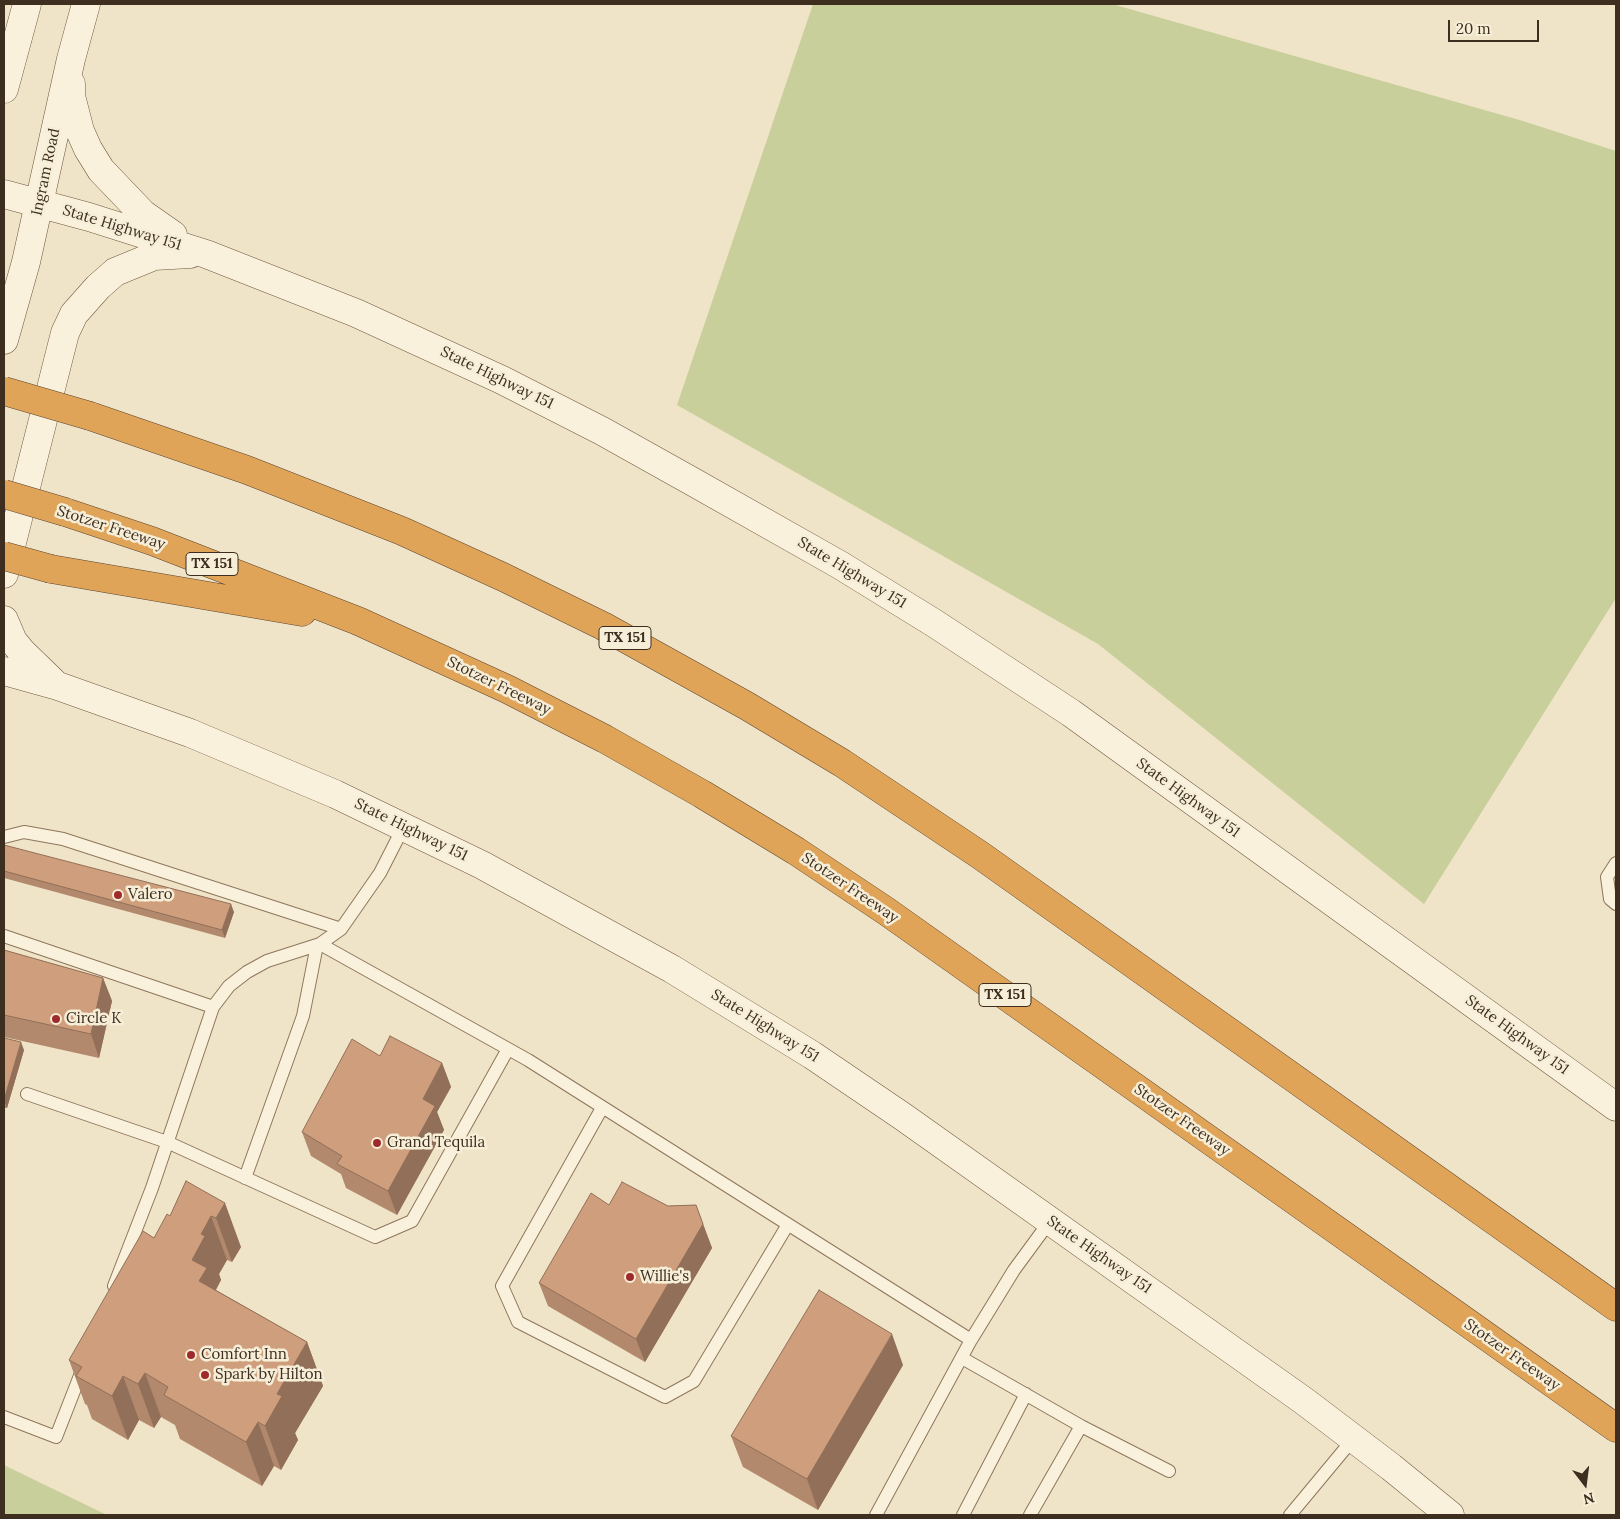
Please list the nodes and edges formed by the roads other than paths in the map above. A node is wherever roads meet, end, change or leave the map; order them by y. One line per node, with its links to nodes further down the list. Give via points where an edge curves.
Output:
1 (27, 4): 4 (main road)
2 (86, 4): 3 (main road, Ingram Road)
3 (71, 59): 6 (main road, Ingram Road); 7 (main road, via 71,96 76,116 88,150 101,170 143,214)
4 (4, 85)
5 (4, 194): 6 (main road, State Highway 151)
6 (40, 203): 7 (main road, State Highway 151); 8 (main road, Ingram Road)
7 (206, 254): 12 (main road, via 154,256 132,264 115,272 74,314 65,333); 28 (main road, State Highway 151, via 356,313 502,380 602,430 840,565 1079,719)
8 (4, 340)
9 (4, 390): 35 (highway, TX 151, bridge, via 238,467 402,531 603,626 739,701 842,763 988,861)
10 (4, 494): 14 (highway, Stotzer Freeway / TX 151, bridge, via 152,541)
11 (4, 556): 14 (highway, bridge, via 51,569)
12 (4, 574)
13 (4, 620): 17 (main road, via 13,641)
14 (358, 621): 42 (highway, Stotzer Freeway / TX 151, via 508,689 605,739 741,817 826,871 964,965)
15 (4, 671): 17 (main road, State Highway 151)
16 (4, 685): 17 (main road)
17 (58, 686): 18 (main road, State Highway 151, via 190,733)
18 (404, 826): 22 (lane, via 380,872); 32 (main road, State Highway 151, via 672,968 835,1070)
19 (4, 837): 22 (lane, via 24,832 63,839)
20 (1616, 863): 21 (lane, via 1607,877 1610,899)
21 (1616, 904)
22 (341, 929): 24 (lane)
23 (4, 936): 25 (lane)
24 (319, 945): 25 (lane, via 267,961 247,972 229,986); 26 (lane); 31 (lane, via 303,1016)
25 (213, 1007): 30 (lane)
26 (508, 1049): 29 (lane); 31 (lane, via 412,1221 375,1237)
27 (27, 1094): 30 (lane)
28 (1616, 1107)
29 (602, 1108): 33 (lane); 33 (lane, via 502,1286 518,1322 665,1397 694,1381)
30 (167, 1142): 31 (lane); 34 (lane)
31 (245, 1178)
32 (1050, 1221): 36 (lane, via 1014,1270); 43 (main road, State Highway 151)
33 (787, 1226): 36 (lane)
34 (109, 1301)
35 (1616, 1306)
36 (971, 1340): 38 (lane)
37 (88, 1355): 40 (lane, via 56,1437)
38 (962, 1358): 39 (lane); 45 (lane)
39 (1026, 1394): 41 (lane); 46 (lane)
40 (4, 1417)
41 (1081, 1426): 44 (lane); 47 (lane)
42 (1616, 1428)
43 (1354, 1438): 48 (lane); 49 (main road, State Highway 151)
44 (1169, 1471)
45 (876, 1515)
46 (963, 1515)
47 (1030, 1515)
48 (1290, 1515)
49 (1450, 1515)

